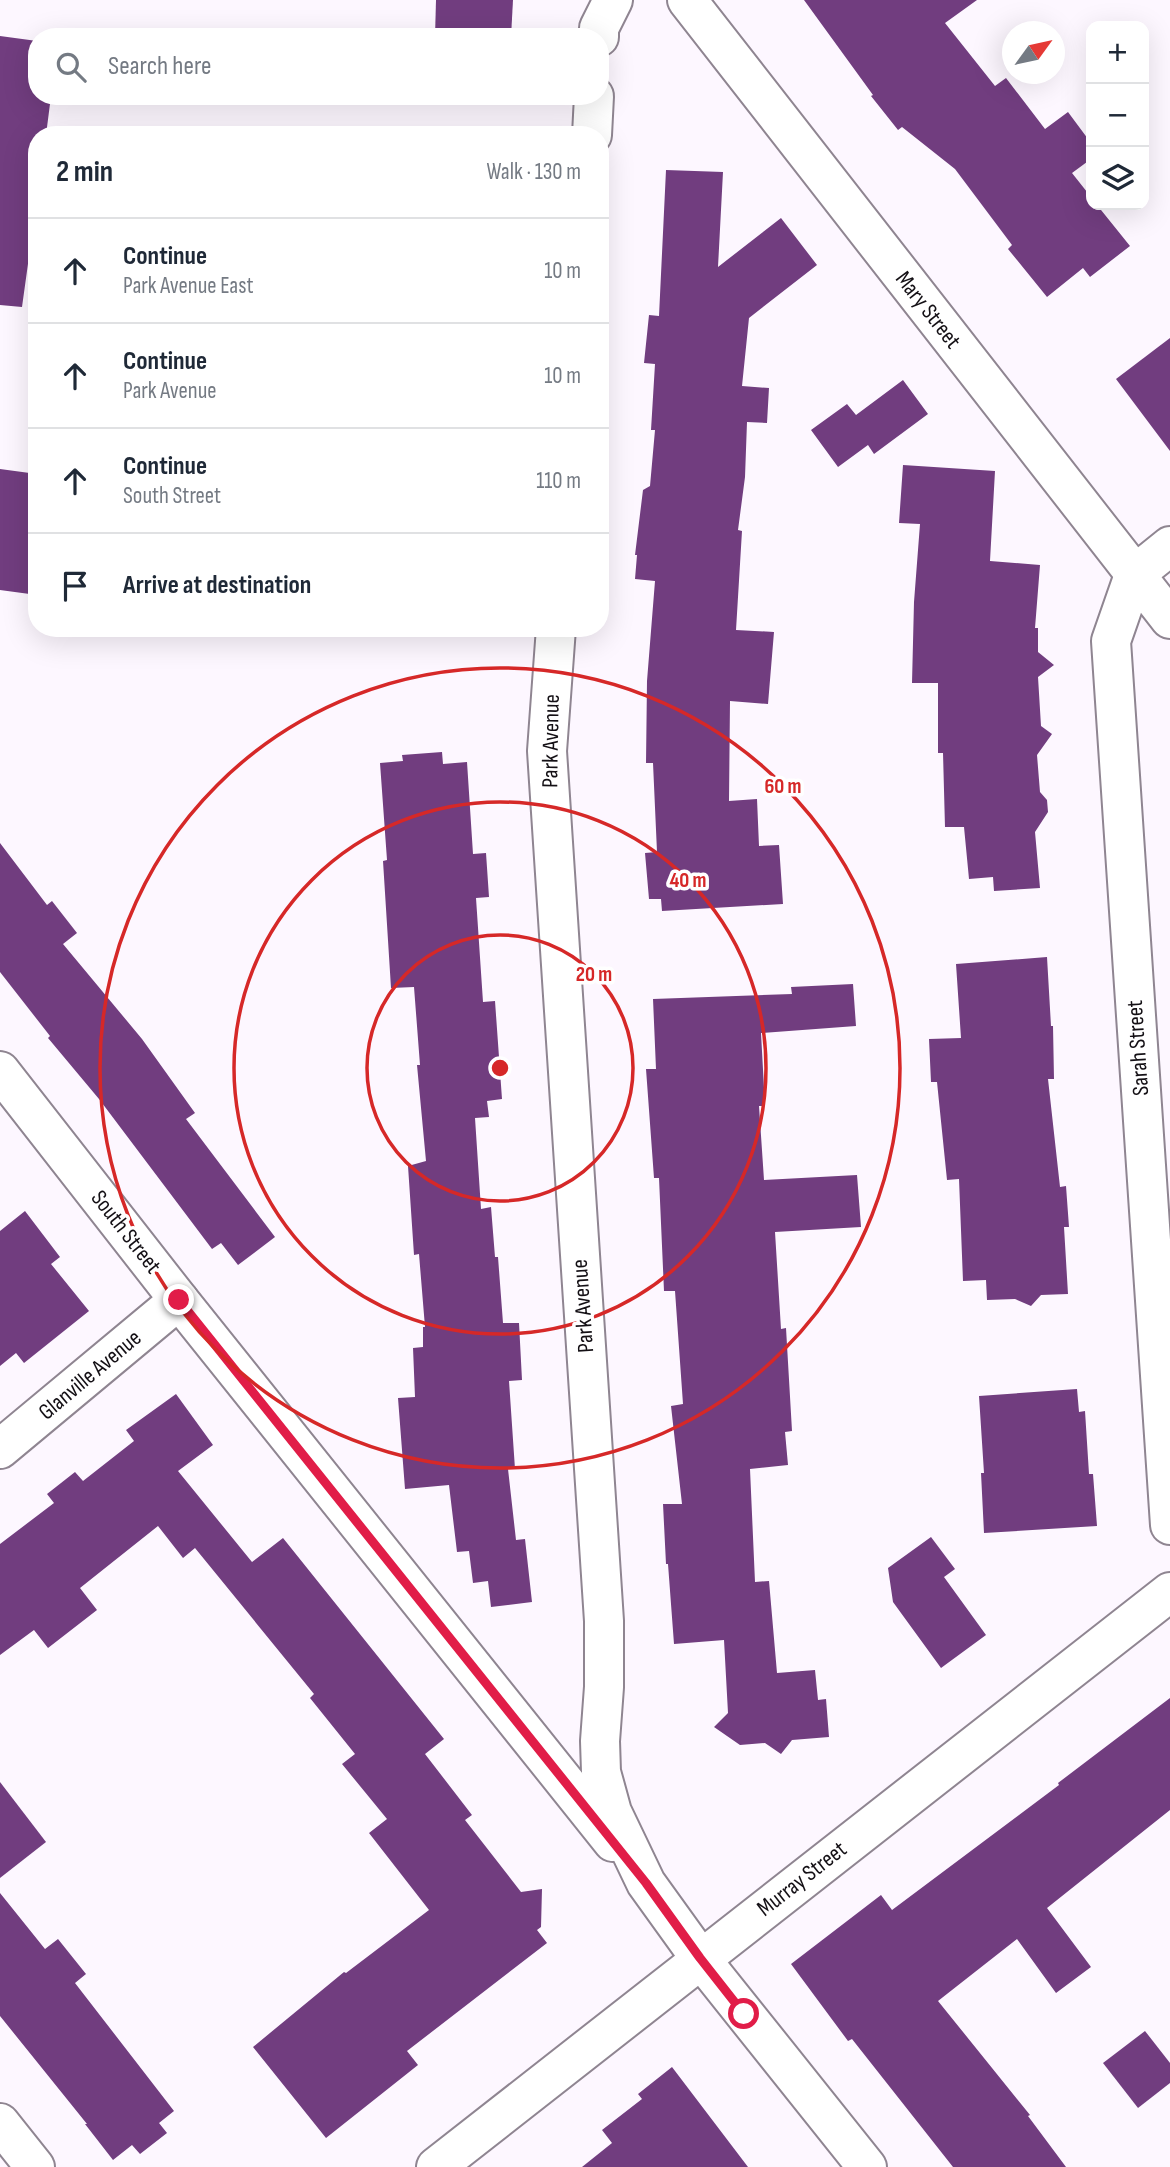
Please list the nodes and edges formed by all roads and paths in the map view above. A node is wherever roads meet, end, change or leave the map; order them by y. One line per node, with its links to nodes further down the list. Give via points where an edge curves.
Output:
1 (613, 0): 3 (street)
2 (687, 0): 7 (street, Mary Street)
3 (599, 28)
4 (594, 105): 5 (street)
5 (592, 126)
6 (1170, 546): 7 (street)
7 (1134, 575): 8 (street, Mary Street); 13 (street, Sarah Street, via 1111,641)
8 (1170, 619)
9 (555, 637): 15 (street, Park Avenue, via 547,751 604,1622 601,1772 612,1812)
10 (0, 1071): 11 (street, South Street)
11 (179, 1300): 12 (street, Glanville Avenue); 15 (street, South Street)
12 (0, 1449)
13 (1170, 1525)
14 (1170, 1592): 16 (street, Murray Street)
15 (646, 1883): 16 (street, Park Avenue)
16 (700, 1958): 19 (street, Murray Street); 20 (street, Park Avenue)
17 (0, 2123): 18 (street)
18 (35, 2167)
19 (436, 2167)
20 (867, 2167)

